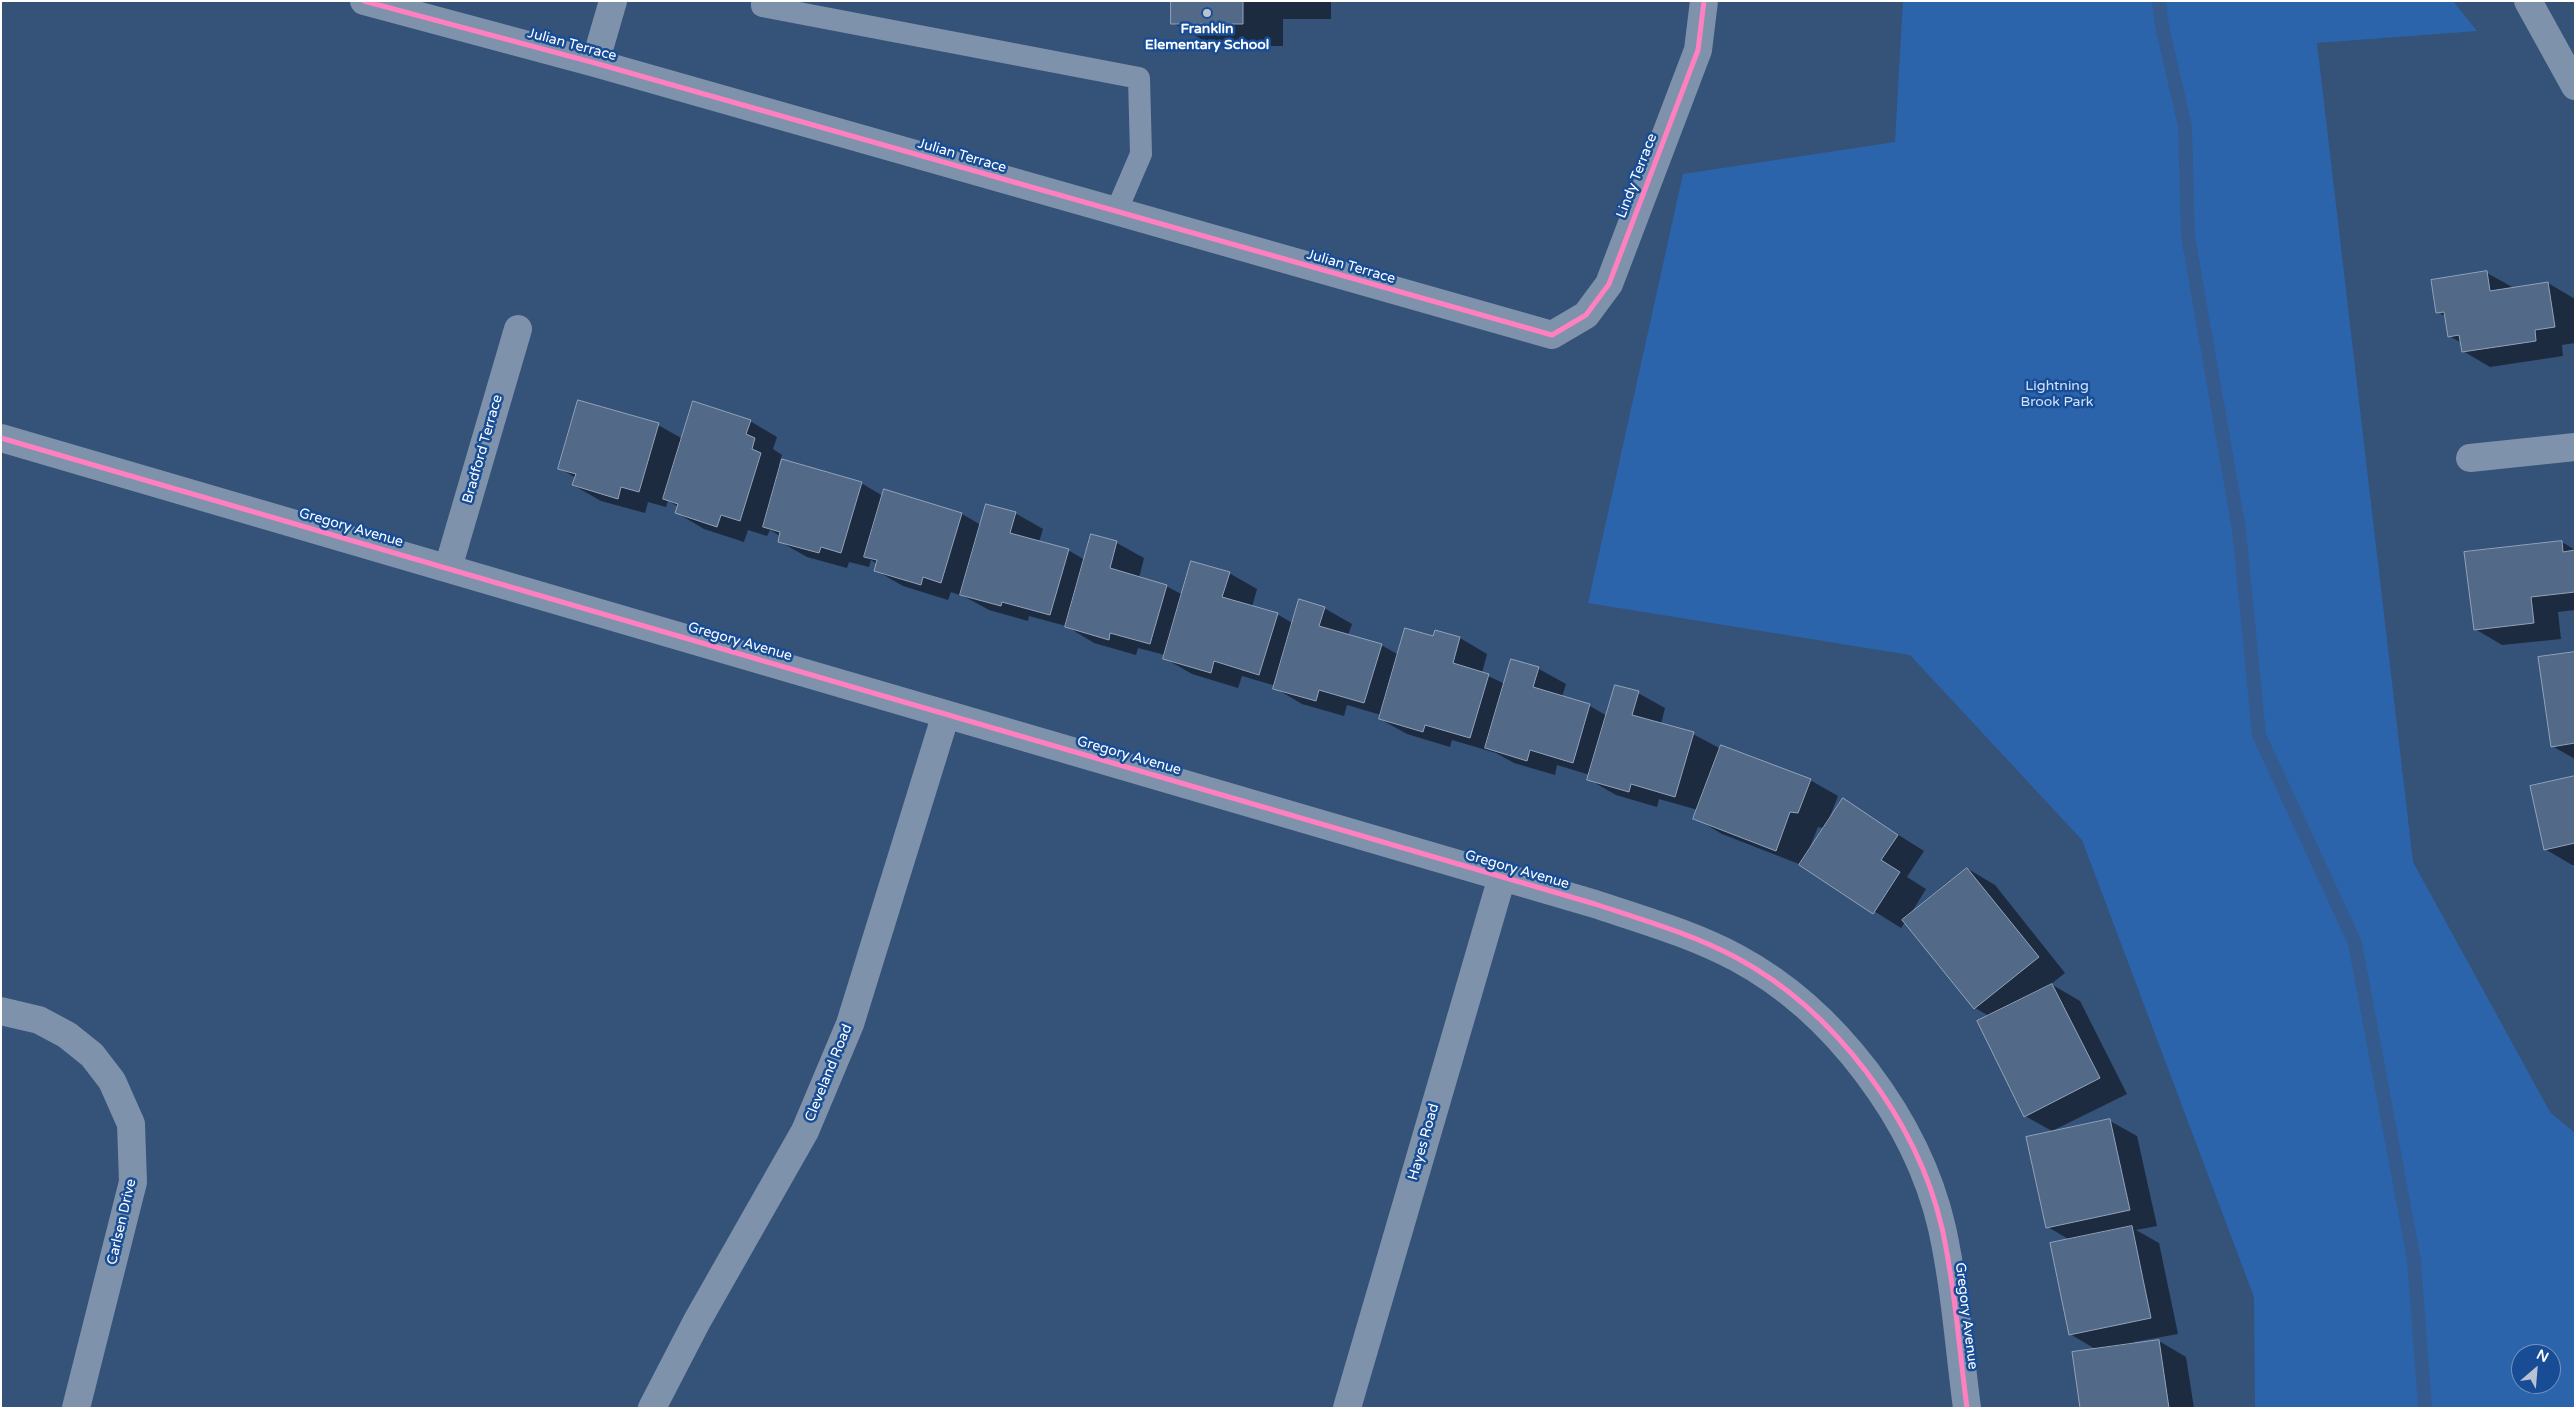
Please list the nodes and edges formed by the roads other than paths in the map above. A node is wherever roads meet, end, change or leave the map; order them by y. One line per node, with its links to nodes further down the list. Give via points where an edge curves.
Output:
1 (364, 1): 6 (main road, Julian Terrace)
2 (613, 1): 6 (main road)
3 (762, 1): 8 (lane, via 762,6 1139,78 1141,154)
4 (1704, 1): 10 (main road, Lindy Terrace, via 1698,50 1609,284 1586,315)
5 (2528, 1): 7 (main road)
6 (595, 63): 8 (main road, Julian Terrace)
7 (2575, 86)
8 (1116, 212): 10 (main road, Julian Terrace)
9 (518, 329): 14 (main road, Bradford Terrace)
10 (1552, 335)
11 (1, 438): 14 (main road, Gregory Avenue)
12 (2575, 447): 13 (main road)
13 (2470, 458)
14 (448, 568): 15 (main road, Gregory Avenue)
15 (946, 714): 16 (main road, Gregory Avenue); 19 (main road, Cleveland Road, via 850,1024 805,1131 697,1321)
16 (1502, 877): 20 (main road, Hayes Road); 21 (main road, Gregory Avenue, via 1655,924 1736,958 1775,981 1809,1008 1843,1046 1890,1108 1912,1145 1928,1184 1950,1268)
17 (1, 1011): 18 (main road, Carlsen Drive, via 39,1020 67,1035 92,1055 112,1081 131,1124 133,1182)
18 (76, 1408)
19 (652, 1408)
20 (1347, 1408)
21 (1967, 1408)

